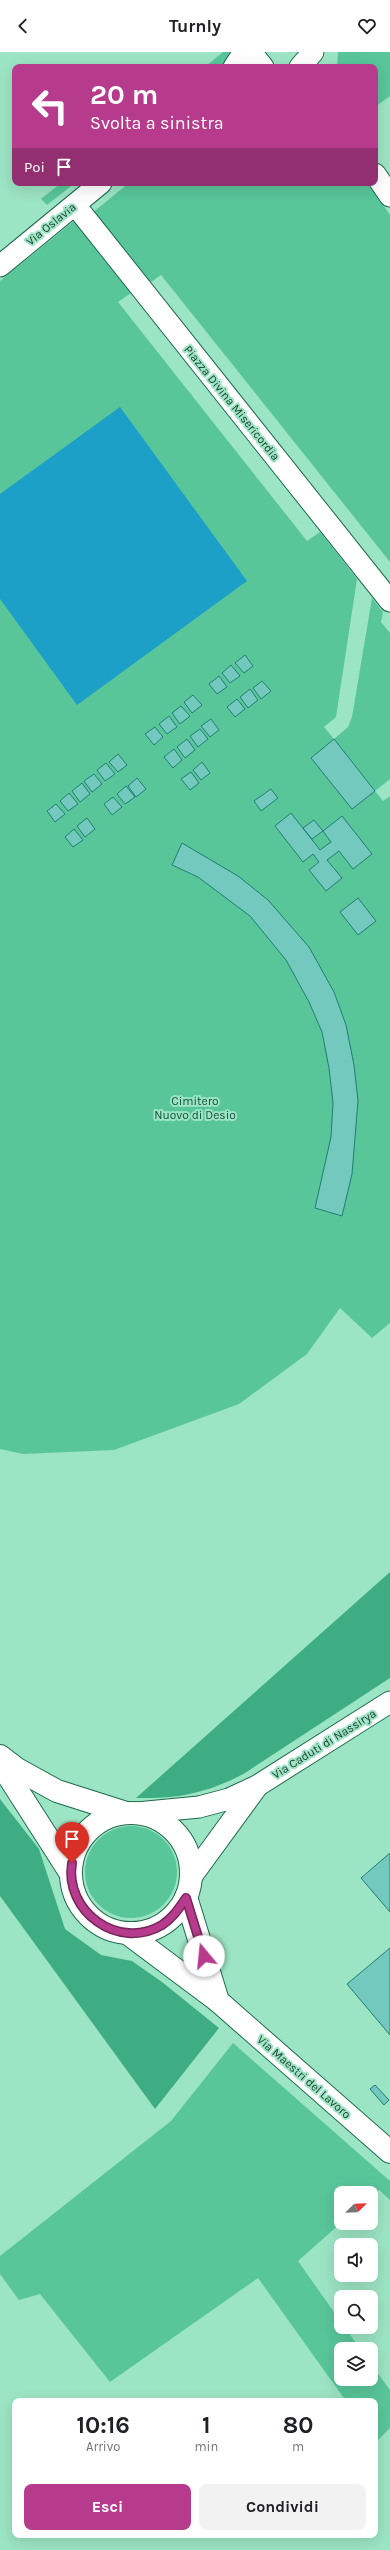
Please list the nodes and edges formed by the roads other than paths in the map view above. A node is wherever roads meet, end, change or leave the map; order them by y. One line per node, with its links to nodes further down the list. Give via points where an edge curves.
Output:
1 (244, 52): 3 (street)
2 (251, 52): 4 (street)
3 (236, 64)
4 (261, 64)
5 (378, 178): 7 (street)
6 (97, 186): 8 (street, Via Oslavia)
7 (390, 196)
8 (75, 205): 9 (street, Via Oslavia); 10 (street, Piazza Divina Misericordia)
9 (0, 266)
10 (390, 601)
11 (390, 1702): 14 (street, Via Caduti di Nassirya)
12 (0, 1756): 15 (main road, via 17,1769 57,1791)
13 (0, 1763): 16 (main road)
14 (257, 1786): 15 (street, Via Caduti di Nassirya, via 229,1799 199,1807); 17 (street, Via Caduti di Nassirya)
15 (131, 1813): 16 (main road, via 104,1819 86,1833 74,1852); 17 (main road, via 155,1818 170,1828 182,1842 189,1859)
16 (70, 1874): 18 (main road, via 74,1892 82,1908 94,1921 110,1929)
17 (189, 1887): 18 (main road, via 176,1913 162,1925 145,1932); 19 (main road)
18 (127, 1933): 19 (main road, Via Maestri del Lavoro)
19 (218, 2001): 20 (main road, Via Maestri del Lavoro)
20 (390, 2152)

